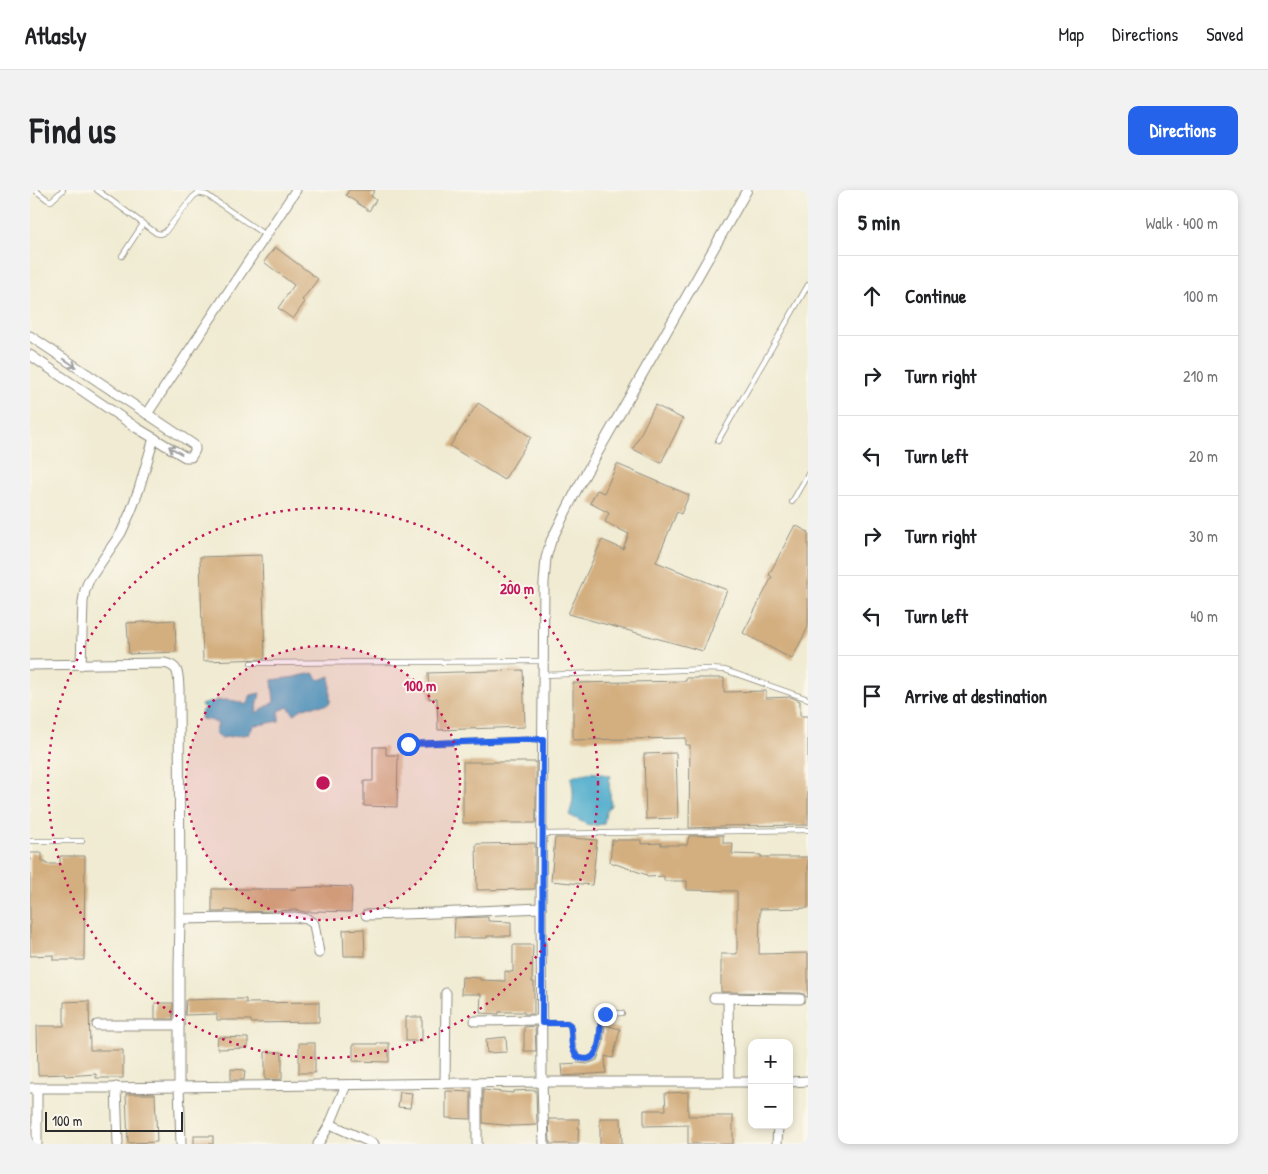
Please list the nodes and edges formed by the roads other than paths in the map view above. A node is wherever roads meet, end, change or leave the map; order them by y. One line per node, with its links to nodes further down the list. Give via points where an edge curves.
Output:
1 (35, 190): 2 (lane, via 51,201)
2 (64, 190)
3 (97, 190): 6 (lane)
4 (296, 190): 7 (street)
5 (747, 190): 17 (street, via 577,489 551,541 544,582)
6 (143, 224): 7 (lane, via 156,233 165,232 193,197 202,194); 8 (lane)
7 (266, 236): 12 (street)
8 (122, 256)
9 (808, 285): 14 (lane)
10 (30, 336): 12 (street, one-way to 12)
11 (30, 354): 13 (street)
12 (147, 414): 13 (street, one-way to 13, via 196,448 191,457 185,457)
13 (154, 438): 20 (street, via 127,518 85,590)
14 (718, 441)
15 (808, 474): 16 (lane)
16 (792, 502)
17 (543, 661): 18 (lane); 21 (street)
18 (252, 664)
19 (30, 665): 20 (street)
20 (81, 665): 31 (street, via 164,663 171,664 178,674)
21 (543, 675): 22 (lane, via 725,670); 23 (street)
22 (808, 699)
23 (543, 739): 24 (lane); 26 (street)
24 (408, 744)
25 (808, 830): 26 (lane)
26 (543, 834): 29 (street)
27 (30, 841): 28 (lane)
28 (82, 841)
29 (542, 908): 30 (street); 39 (street)
30 (366, 915)
31 (180, 919): 32 (street, via 307,919 314,924); 41 (street)
32 (319, 953)
33 (446, 993): 47 (street)
34 (714, 998): 35 (street)
35 (728, 998): 36 (street); 44 (street)
36 (800, 999)
37 (622, 1013): 39 (lane, via 602,1015 599,1043 594,1057 588,1059 576,1056 570,1025)
38 (475, 1021): 39 (street)
39 (542, 1022): 43 (street)
40 (97, 1025): 41 (street)
41 (179, 1026): 51 (street)
42 (808, 1081): 46 (street)
43 (542, 1082): 44 (street); 48 (street); 61 (street)
44 (729, 1082): 45 (street)
45 (748, 1082)
46 (793, 1082)
47 (445, 1083): 48 (street); 49 (street)
48 (477, 1083): 60 (street)
49 (346, 1085): 51 (street); 53 (street)
50 (116, 1087): 51 (street); 52 (street); 56 (street)
51 (179, 1087): 57 (street)
52 (33, 1088): 55 (street)
53 (330, 1124): 58 (street); 59 (street)
54 (778, 1129): 62 (street)
55 (37, 1144)
56 (118, 1144)
57 (181, 1144)
58 (318, 1144)
59 (374, 1144)
60 (477, 1144)
61 (544, 1144)
62 (777, 1144)

